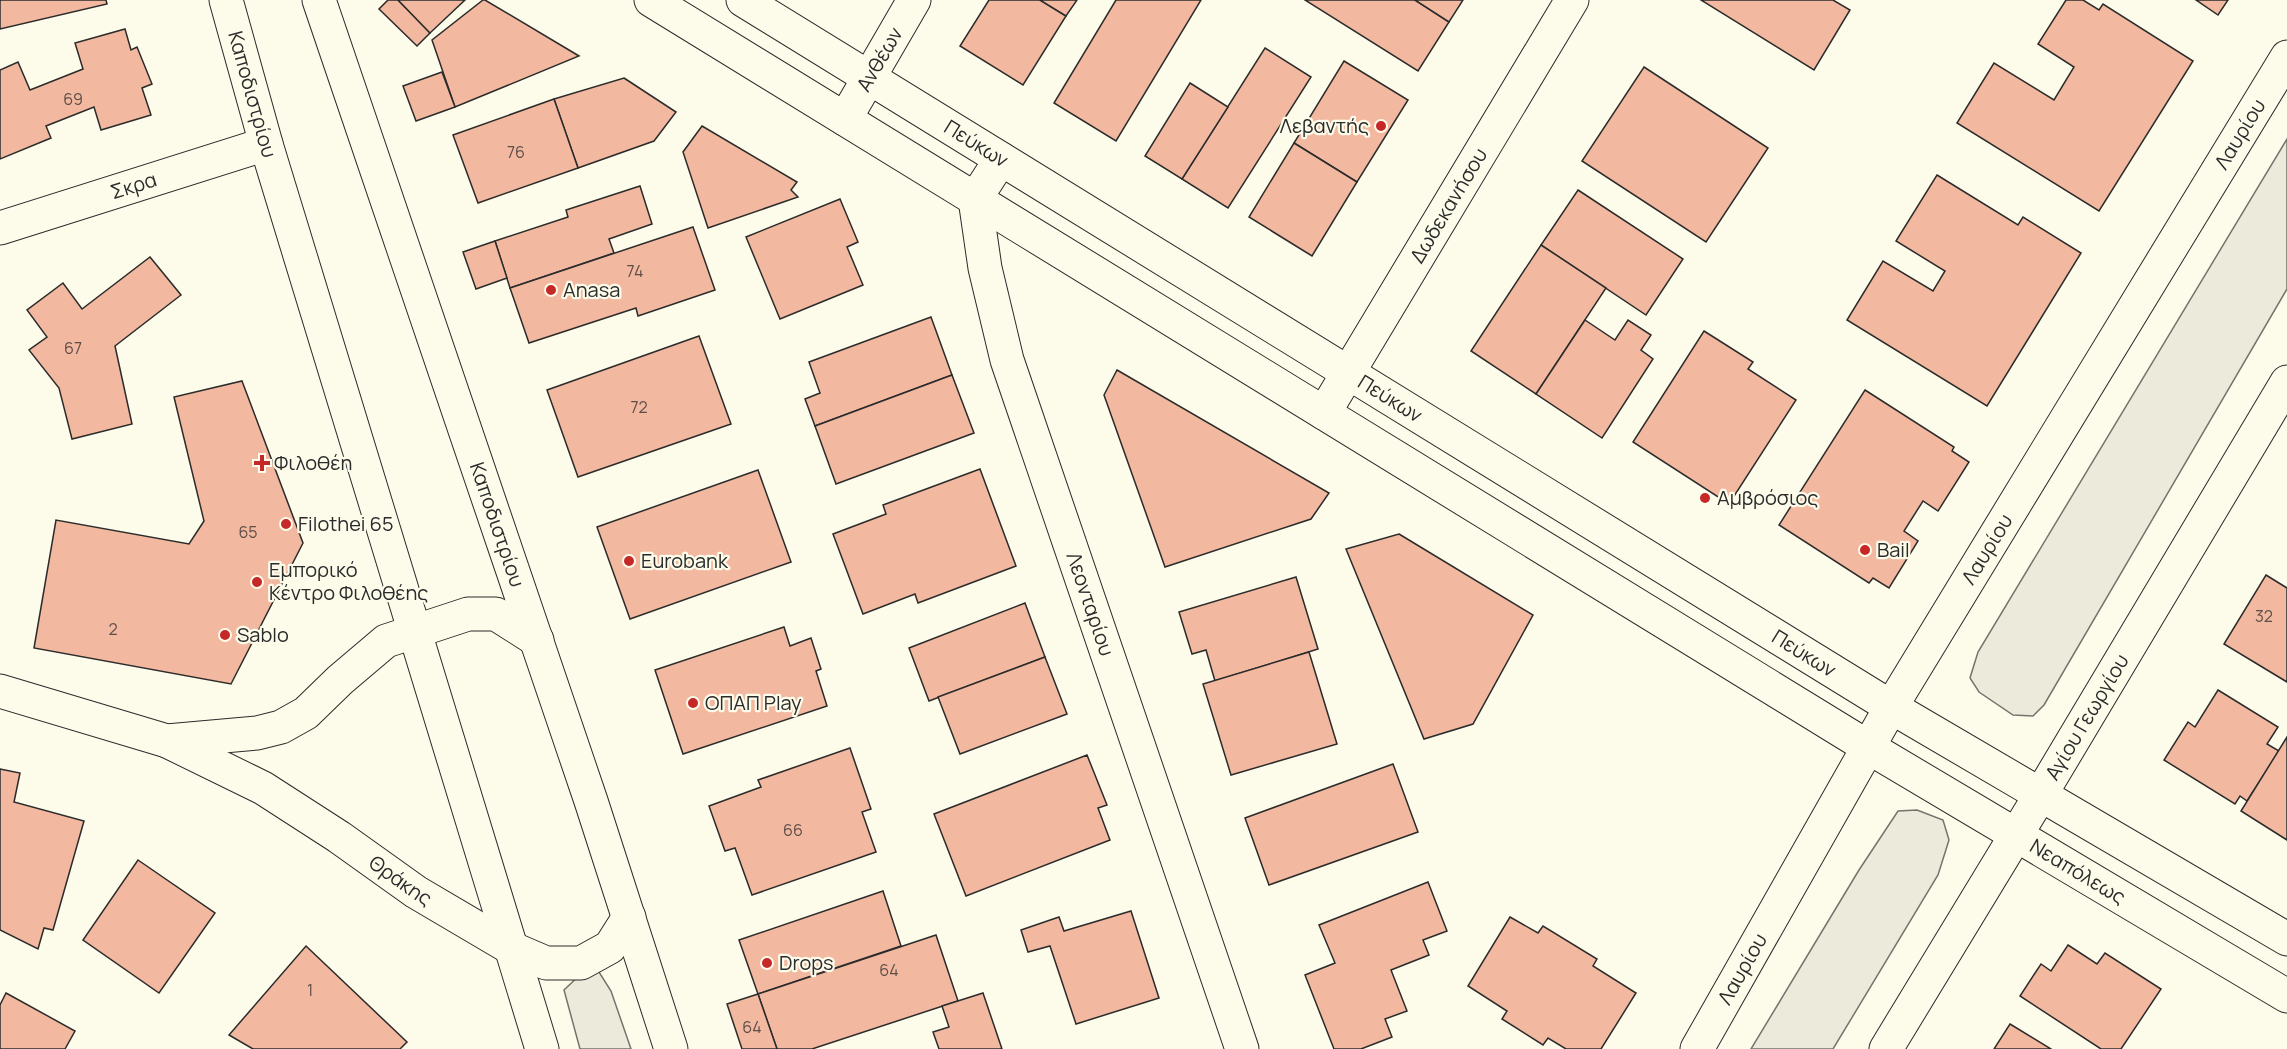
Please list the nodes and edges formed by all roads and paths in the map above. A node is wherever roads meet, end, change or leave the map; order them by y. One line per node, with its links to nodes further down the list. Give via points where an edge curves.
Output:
1 (226, 0): 10 (street, Καποδιστρίου)
2 (651, 0): 9 (street)
3 (743, 0): 8 (street, Πεύκων)
4 (914, 0): 8 (street, Ανθέων)
5 (1572, 0): 14 (street, Δωδεκανήσου)
6 (324, 6): 18 (street, Καποδιστρίου)
7 (2287, 57): 20 (street, Λαυρίου)
8 (869, 77): 9 (street, Ανθέων); 11 (street, Πεύκων)
9 (845, 119): 12 (street)
10 (266, 144): 13 (street, Σκρα); 17 (street, Καποδιστρίου)
11 (1001, 159): 12 (street); 14 (street, Πεύκων)
12 (975, 199): 16 (street); 31 (street, Λεονταρίου, via 985,268 1007,360)
13 (0, 228)
14 (1348, 372): 16 (street, Δωδεκανήσου); 20 (street, Πεύκων)
15 (2287, 382): 23 (street, Αγίου Γεωργίου)
16 (1324, 413): 22 (street)
17 (414, 630): 18 (street, Θράκης, via 468,614 496,614); 21 (street, Θράκης, via 386,641 306,713 281,727 257,734); 27 (street, Καποδιστρίου)
18 (537, 640): 25 (street, Καποδιστρίου)
19 (0, 691): 21 (street, Θράκης)
20 (1891, 707): 22 (street, Λαυρίου); 23 (street, Πεύκων)
21 (167, 741): 27 (street, Θράκης, via 263,788 416,892)
22 (1868, 747): 24 (street, Νεαπόλεως); 32 (street, Λαυρίου)
23 (2041, 794): 24 (street, Αγίου Γεωργίου); 26 (street)
24 (2016, 835): 28 (street, Νεαπόλεως); 33 (street, Αγίου Γεωργίου)
25 (629, 917): 27 (street, Θράκης, via 610,947 581,963 546,963); 30 (street, Καποδιστρίου)
26 (2287, 939)
27 (511, 948): 29 (street, Καποδιστρίου)
28 (2287, 996)
29 (542, 1049)
30 (671, 1049)
31 (1242, 1049)
32 (1697, 1049)
33 (1886, 1049)

